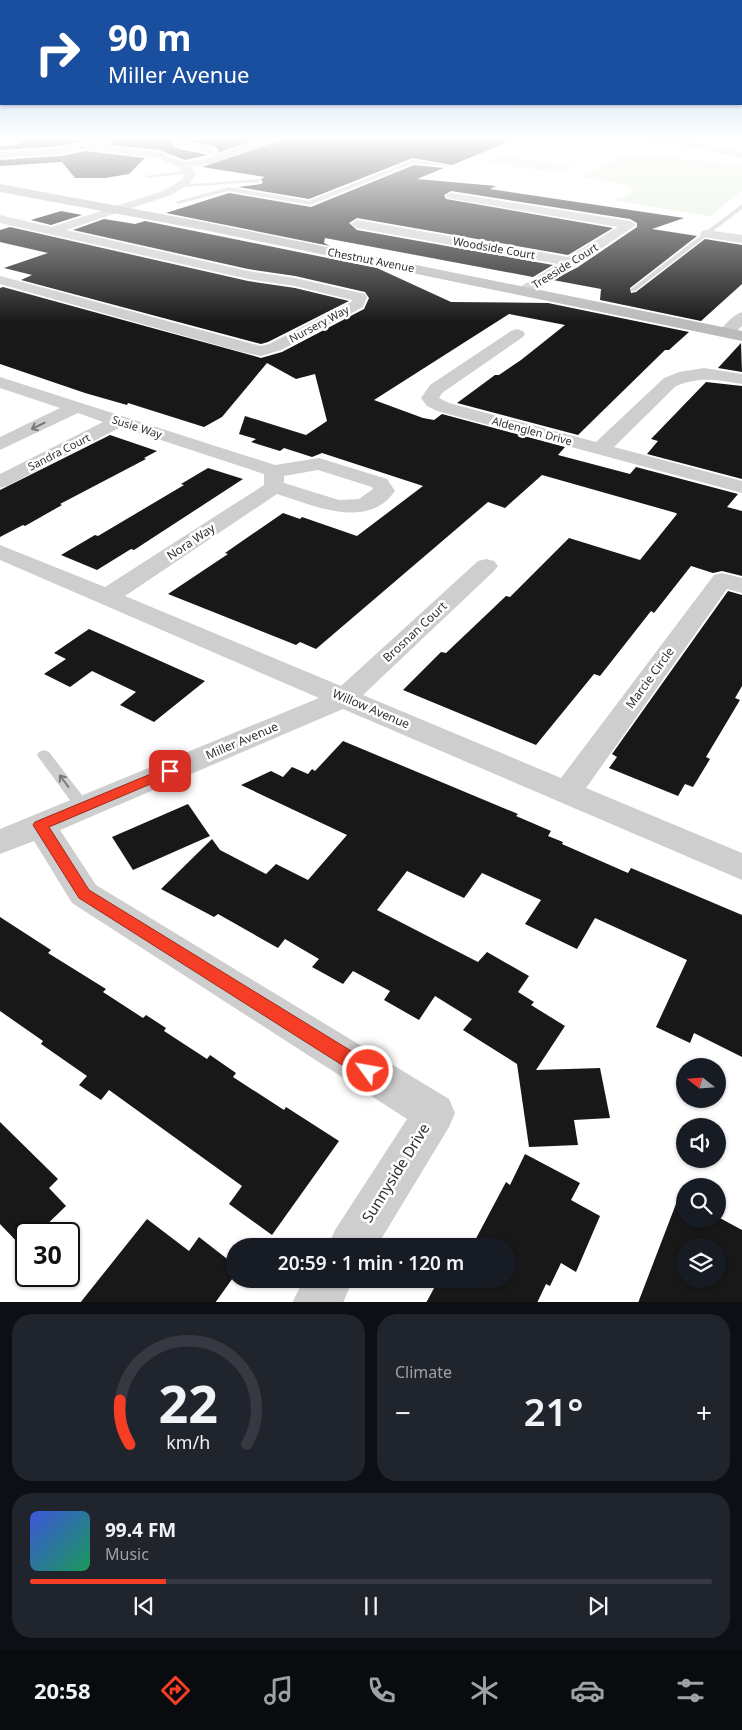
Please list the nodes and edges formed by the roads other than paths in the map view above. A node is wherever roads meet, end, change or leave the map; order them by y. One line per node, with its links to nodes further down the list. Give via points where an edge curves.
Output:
1 (61, 200): 9 (main road, Chestnut Avenue)
2 (146, 200): 9 (street, Nursery Way)
3 (187, 200): 7 (lane)
4 (291, 200): 5 (lane, via 310,203)
5 (318, 200)
6 (474, 200): 15 (street, Treeside Court, via 630,225)
7 (178, 202)
8 (742, 206): 13 (lane)
9 (115, 210): 12 (street, Nursery Way); 17 (main road, Chestnut Avenue)
10 (0, 219): 12 (street, Nursery Way)
11 (357, 224): 15 (street, Woodside Court)
12 (54, 230): 16 (street, Nursery Way, via 360,297 358,304 275,348 261,351)
13 (706, 234): 14 (street); 18 (lane)
14 (742, 239)
15 (572, 262): 17 (street, Treeside Court)
16 (0, 280)
17 (525, 290): 21 (main road, Chestnut Avenue)
18 (633, 290)
19 (742, 317): 21 (street)
20 (516, 334): 27 (street, Aldenglen Drive, via 436,389 430,398 443,407)
21 (734, 334)
22 (742, 379): 27 (street, via 704,373 670,382)
23 (0, 382): 24 (street, Susie Way)
24 (76, 407): 25 (street, Susie Way); 26 (street, one-way to 26)
25 (119, 421): 28 (street, Susie Way); 29 (street, Sandra Court)
26 (0, 444)
27 (600, 449): 30 (street, Aldenglen Drive)
28 (274, 479): 34 (street, Nora Way)
29 (0, 482)
30 (742, 487)
31 (0, 552): 34 (street, Willow Avenue)
32 (486, 566): 35 (street, Brosnan Court)
33 (742, 586): 37 (street, Marcie Circle, via 722,580)
34 (108, 597): 35 (street, Willow Avenue)
35 (344, 698): 37 (street, Willow Avenue); 38 (street, Miller Avenue)
36 (44, 755): 38 (lane, one-way to 36)
37 (566, 793): 41 (street, Willow Avenue)
38 (83, 807): 39 (street, Miller Avenue)
39 (40, 825): 40 (street, Miller Avenue); 42 (street, Sunnyside Drive, via 84,894 434,1112)
40 (0, 842)
41 (742, 867)
42 (356, 1238)
43 (325, 1288): 44 (street)
44 (316, 1302)

